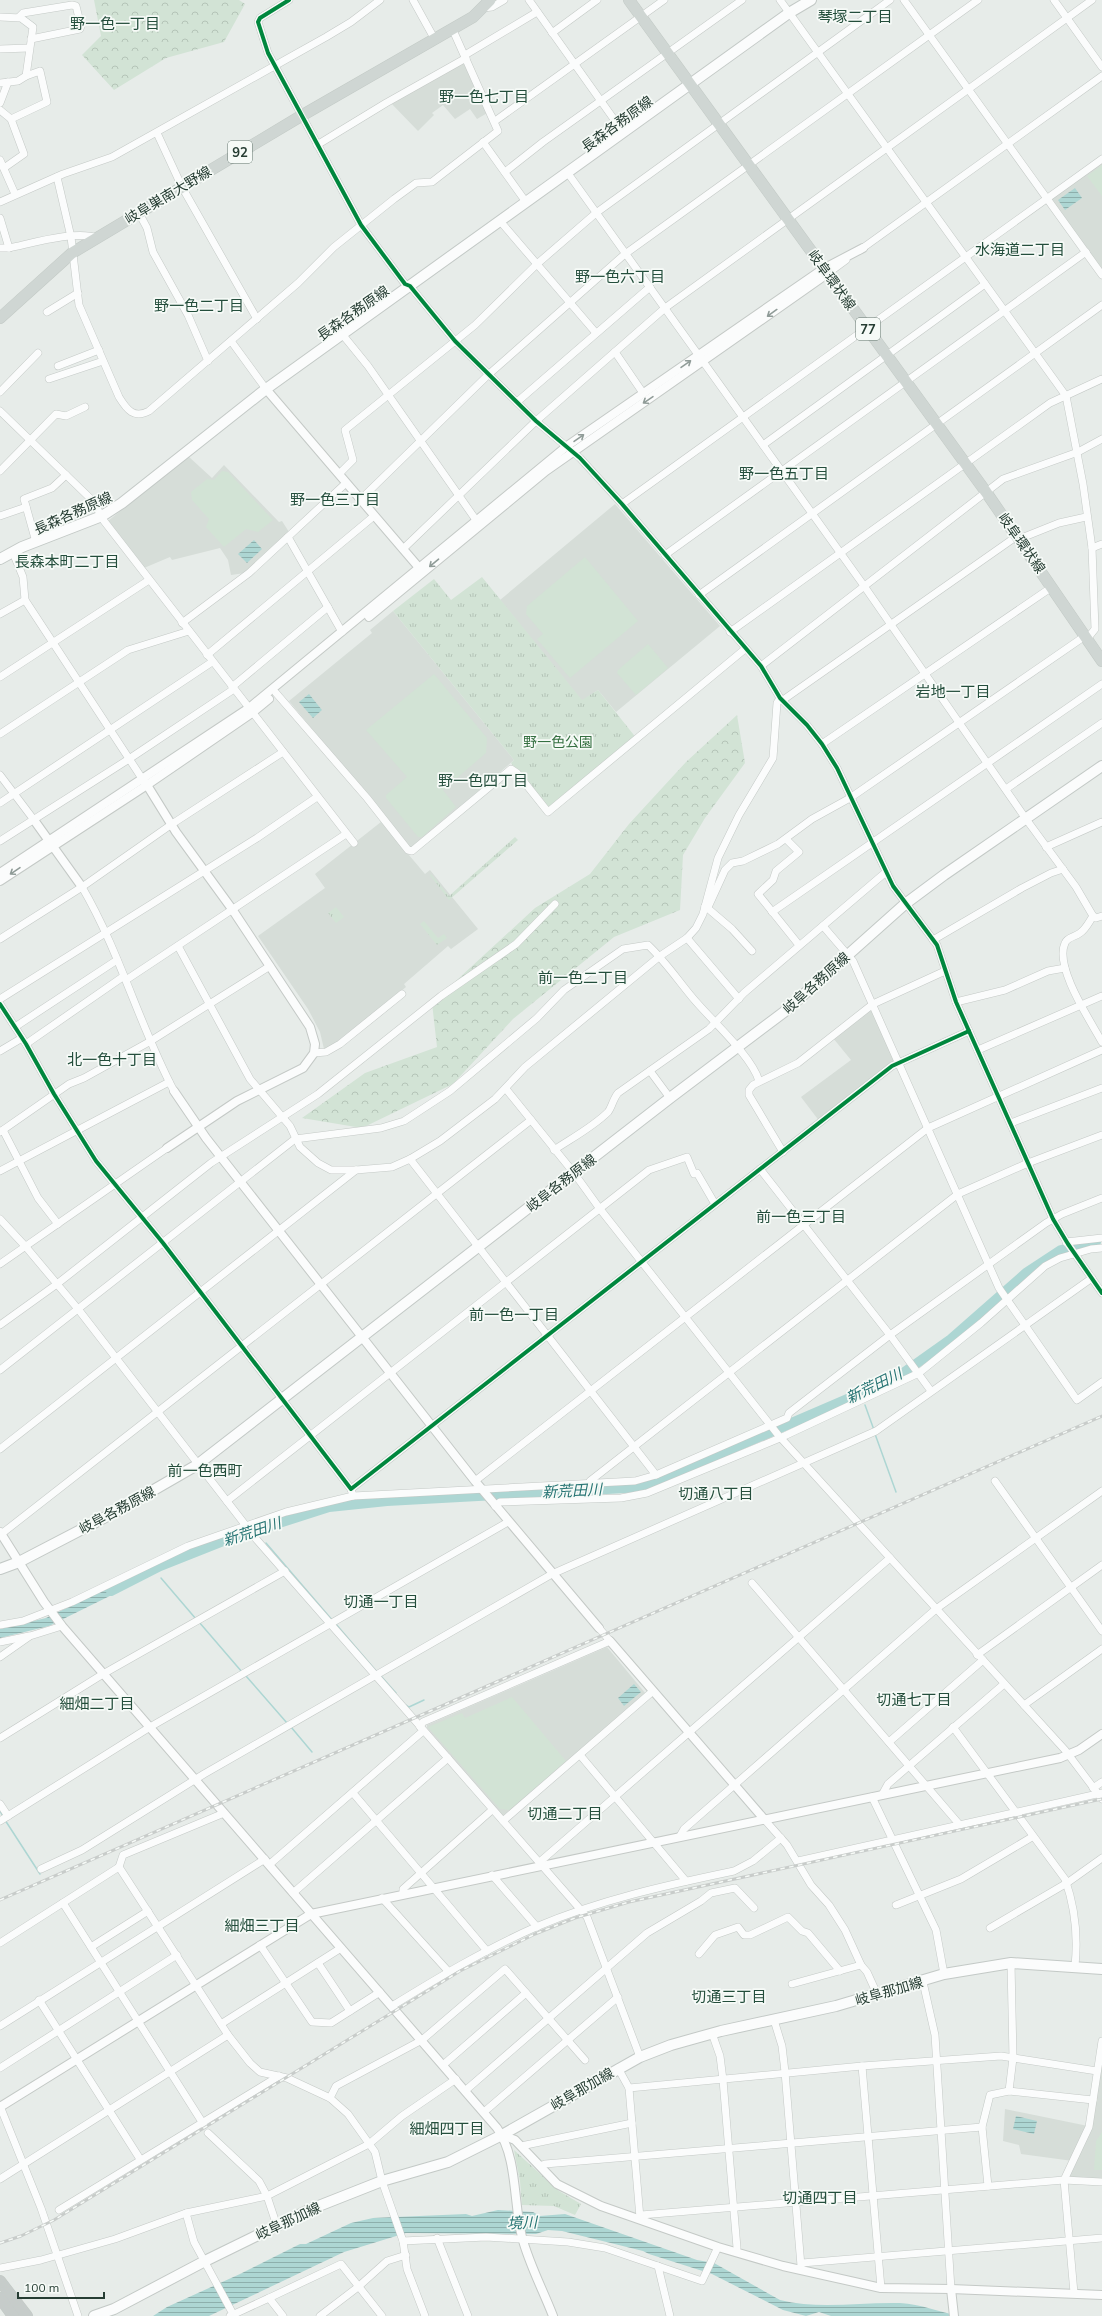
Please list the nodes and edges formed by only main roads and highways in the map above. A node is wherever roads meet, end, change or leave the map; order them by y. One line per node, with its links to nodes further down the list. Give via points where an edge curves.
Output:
1 (629, 0): 4 (main road, 岐阜環状線 / 77)
2 (810, 0): 4 (main road, 長森各務原線)
3 (486, 4): 5 (main road, 岐阜巣南大野線 / 92, via 473,17 72,253)
4 (691, 84): 6 (main road, 長森各務原線, via 266,389 122,503 102,516); 7 (main road, 岐阜環状線 / 77, via 986,492)
5 (0, 318)
6 (1, 556)
7 (1102, 661)
8 (1102, 766): 9 (main road, 岐阜各務原線, via 905,904 784,1012 197,1465 119,1510)
9 (0, 1569)
10 (1102, 1969): 13 (main road, 岐阜那加線, via 1011,1964 944,1974 877,1994 712,2034 640,2057 502,2135 448,2162 382,2181 310,2209 205,2261)
11 (0, 2281): 15 (highway)
12 (0, 2298): 14 (highway)
13 (116, 2313): 16 (main road, 岐阜那加線)
14 (13, 2316)
15 (27, 2316)
16 (94, 2316)

